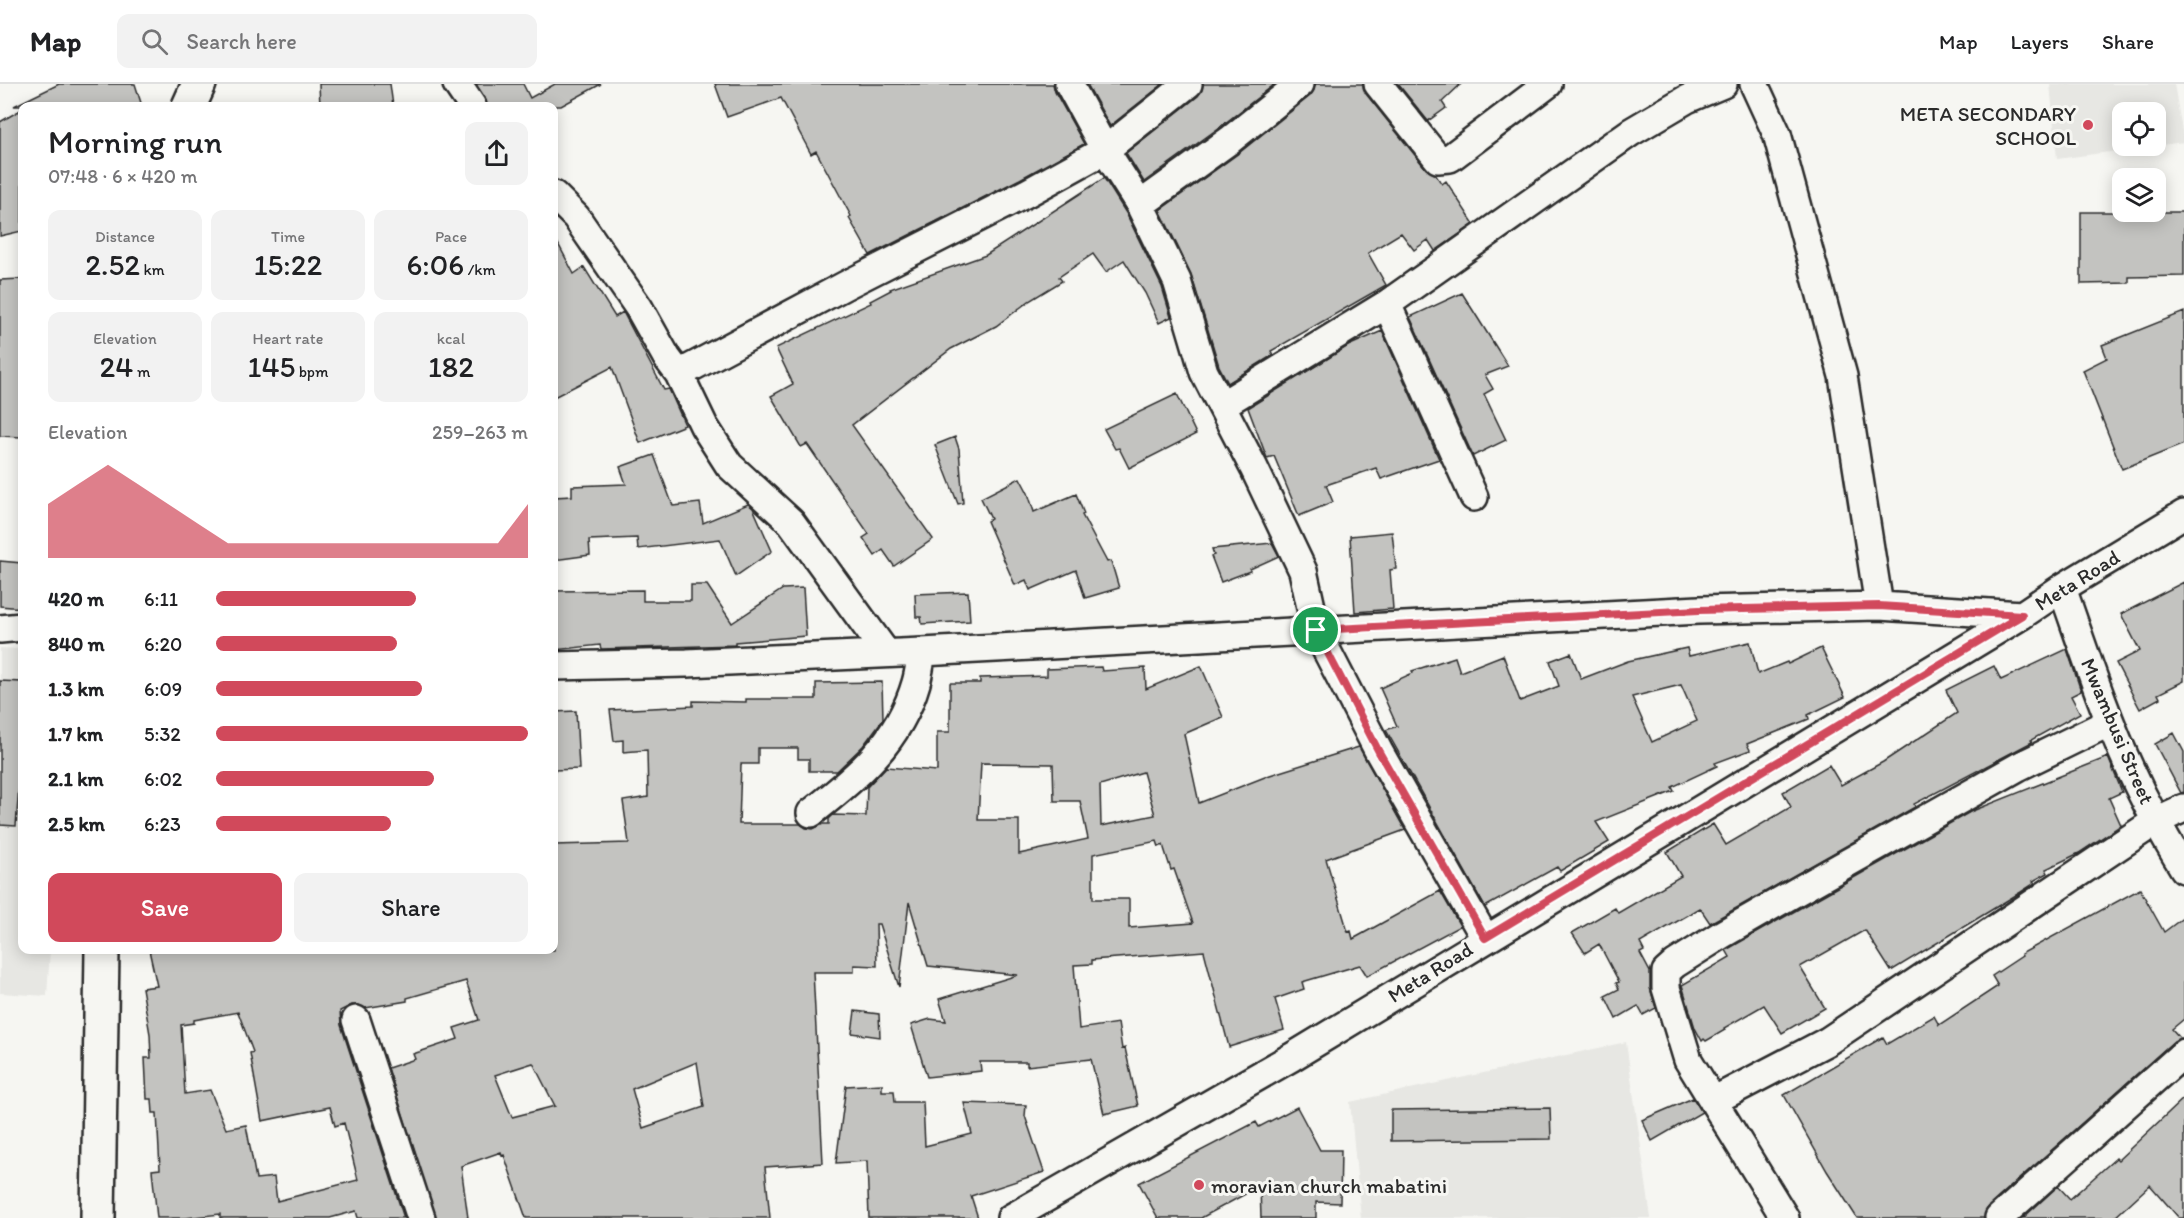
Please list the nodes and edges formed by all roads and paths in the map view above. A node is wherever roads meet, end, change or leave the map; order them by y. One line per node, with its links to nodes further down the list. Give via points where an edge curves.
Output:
1 (199, 84): 10 (main road)
2 (457, 84): 11 (street)
3 (1069, 84): 12 (street)
4 (1188, 84): 12 (street)
5 (1300, 84): 14 (street)
6 (1378, 84): 7 (street, via 1438,159 1450,158)
7 (1548, 84)
8 (1723, 84): 15 (street, via 1687,99 1631,132)
9 (1754, 84): 21 (street, via 1777,134 1843,376)
10 (191, 102)
11 (469, 102)
12 (1106, 150): 14 (street); 16 (street)
13 (558, 199): 16 (street, via 604,256)
14 (1140, 205): 17 (street, via 1177,281 1198,356)
15 (1387, 304): 17 (street); 18 (street)
16 (680, 374): 27 (street, via 704,426 729,465 791,522)
17 (1222, 405): 25 (street, via 1303,571)
18 (1474, 497)
19 (2184, 514): 20 (street, Meta Road)
20 (2062, 588): 22 (street, Meta Road); 29 (street, Mwambusi Street)
21 (1879, 606): 22 (street); 25 (street, via 1699,610)
22 (2022, 615): 34 (street, Meta Road)
23 (18, 627): 24 (street)
24 (0, 629)
25 (1316, 630): 26 (street); 34 (street, via 1379,752)
26 (922, 652): 27 (street); 31 (street, via 904,715 875,758)
27 (886, 653): 28 (street)
28 (558, 666)
29 (2110, 722): 32 (street, Mwambusi Street); 38 (street, via 2018,767 1762,911 1666,972 1668,998 1688,1060)
30 (2184, 808): 32 (street)
31 (811, 813)
32 (2156, 821): 33 (street, Mwambusi Street); 38 (street, via 1828,1041)
33 (2184, 869)
34 (1485, 938): 41 (street, Meta Road, via 1292,1057)
35 (102, 954): 39 (main road)
36 (356, 1020): 40 (street)
37 (2184, 1053): 43 (street)
38 (1713, 1101): 42 (street)
39 (98, 1218)
40 (421, 1218)
41 (1011, 1218)
42 (1785, 1218)
43 (1999, 1218)

